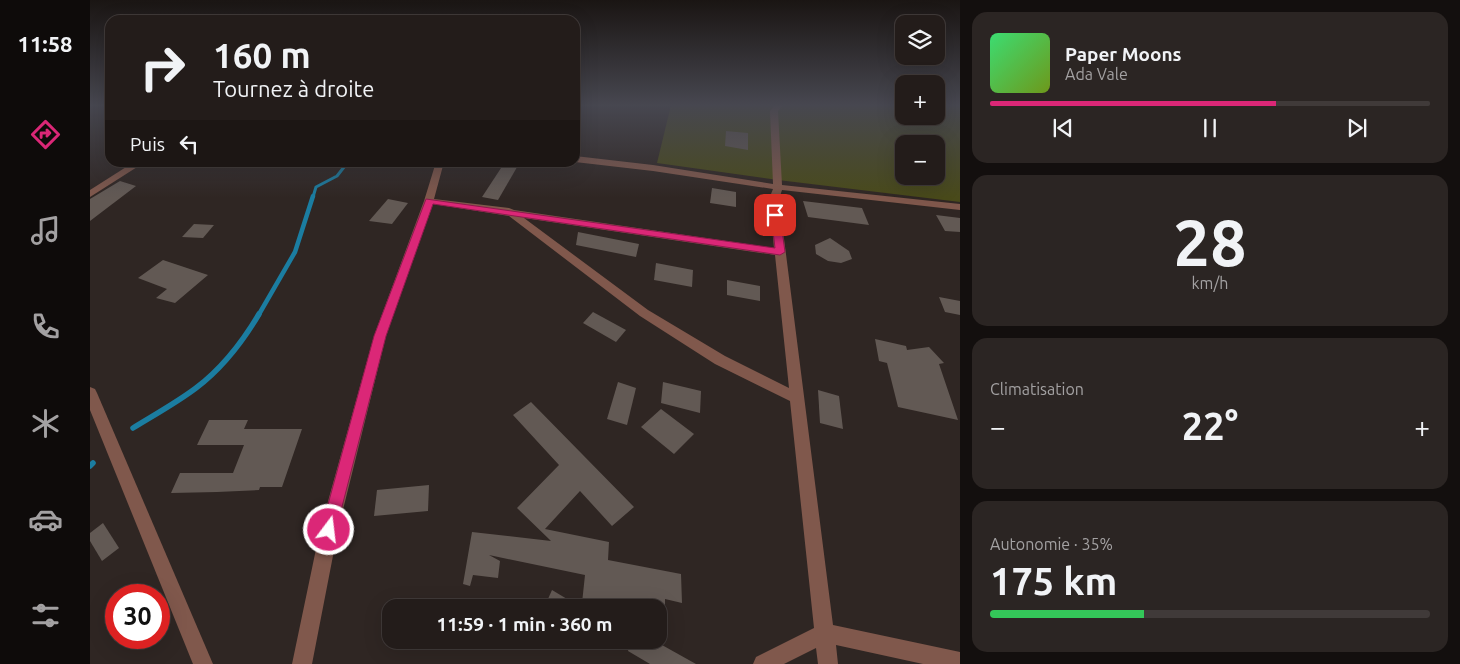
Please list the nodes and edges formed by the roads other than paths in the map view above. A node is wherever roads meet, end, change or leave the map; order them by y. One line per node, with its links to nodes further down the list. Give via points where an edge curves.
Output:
1 (775, 136): 5 (street)
2 (580, 160): 5 (street)
3 (133, 167): 6 (street)
4 (439, 167): 7 (street)
5 (778, 187): 8 (street); 10 (street, via 774,199)
6 (90, 194)
7 (429, 201): 9 (street); 16 (street, via 380,336 329,530)
8 (960, 207)
9 (509, 211): 10 (street); 12 (street, via 644,313 720,360)
10 (780, 252): 12 (street)
11 (90, 393): 15 (street)
12 (796, 397): 13 (street)
13 (825, 633): 14 (street); 17 (street); 18 (street)
14 (960, 662)
15 (203, 664)
16 (302, 664)
17 (763, 664)
18 (828, 664)

